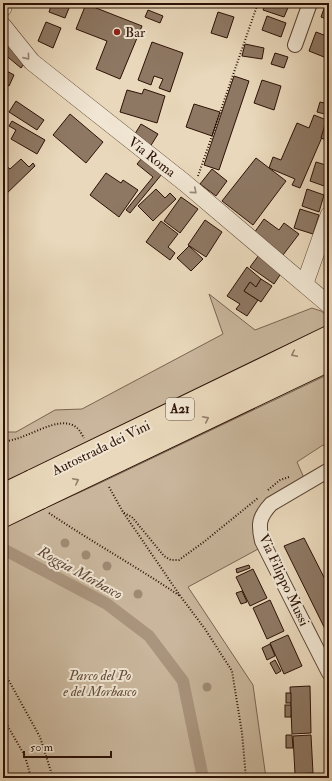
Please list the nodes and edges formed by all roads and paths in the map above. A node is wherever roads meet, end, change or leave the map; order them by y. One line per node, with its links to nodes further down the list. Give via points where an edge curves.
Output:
1 (4, 3): 4 (street)
2 (258, 3): 7 (path, via 197,180 191,176)
3 (310, 3): 6 (street)
4 (3, 8)
5 (3, 26): 7 (street, Via Roma, one-way to 7, via 32,62)
6 (295, 45)
7 (185, 183): 9 (street, Via Roma, one-way to 9)
8 (329, 215): 9 (street)
9 (305, 283): 10 (street, Via Roma)
10 (329, 305)
11 (329, 337): 19 (highway, Autostrada dei Vini / A21, one-way to 19)
12 (329, 360): 19 (highway, Autostrada dei Vini / A21, one-way to 12)
13 (3, 441): 14 (path, via 17,439 56,423 68,423 77,428)
14 (86, 443)
15 (329, 470): 24 (street, Via Filippo Mussi, via 271,504 264,512 259,529 262,541)
16 (294, 476): 20 (path, via 280,480 179,560 171,560 164,556 132,517)
17 (109, 487): 20 (path)
18 (3, 495): 19 (highway, Autostrada dei Vini / A21, bridge)
19 (40, 497): 21 (highway, Autostrada dei Vini / A21, bridge); 22 (path, via 75,530)
20 (123, 512): 22 (path)
21 (3, 516)
22 (181, 597): 28 (path, via 232,671)
23 (3, 670): 27 (path, via 40,737)
24 (329, 673)
25 (3, 718): 26 (path, via 25,756)
26 (31, 778)
27 (53, 778)
28 (246, 778)

